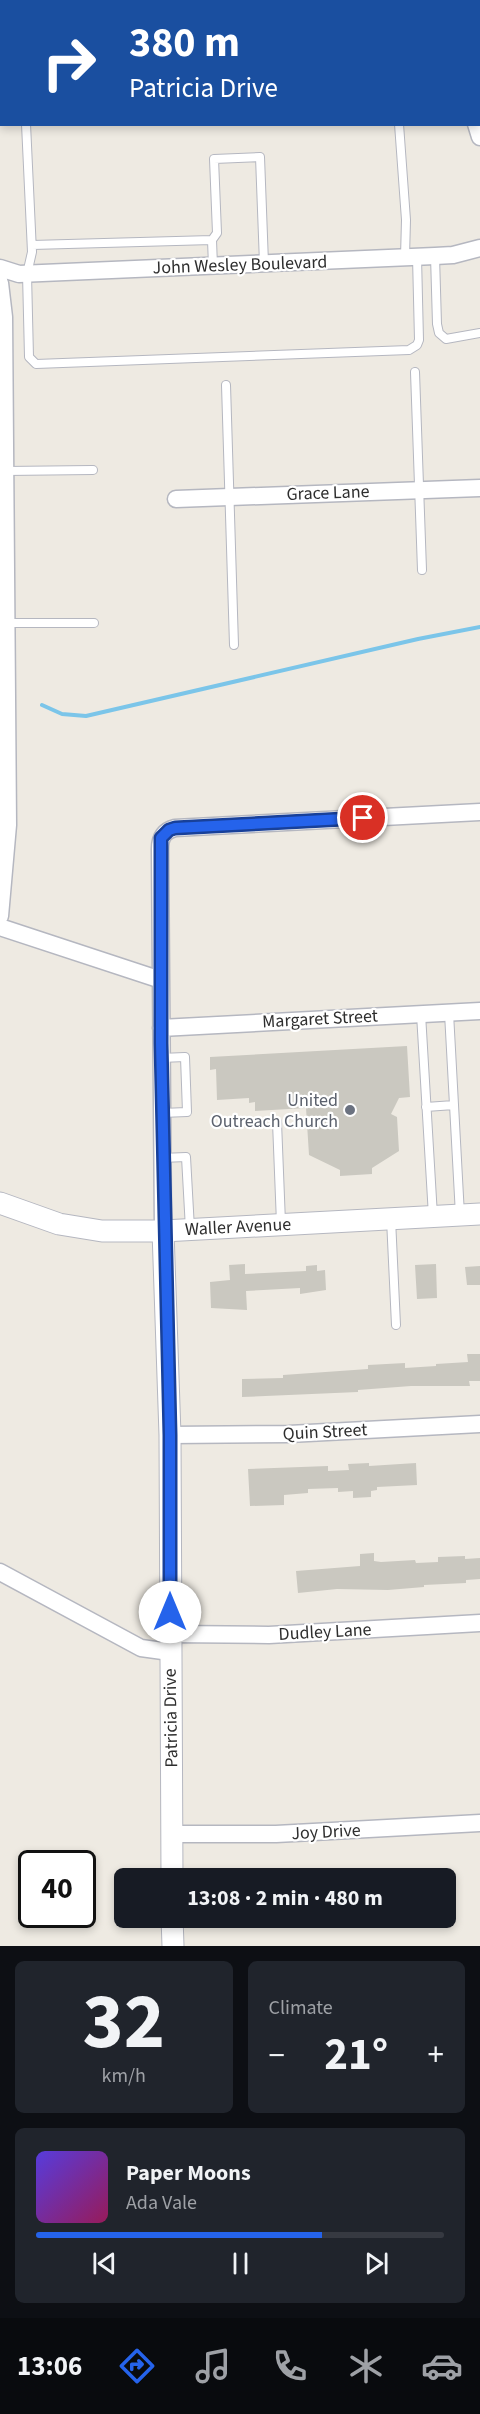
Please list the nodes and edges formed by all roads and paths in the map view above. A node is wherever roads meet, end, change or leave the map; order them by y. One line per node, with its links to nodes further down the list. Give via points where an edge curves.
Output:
1 (26, 126): 4 (lane)
2 (399, 126): 7 (lane)
3 (212, 240): 4 (lane); 8 (lane, via 217,233 214,159 260,157); 9 (lane)
4 (32, 244): 11 (lane)
5 (480, 248): 6 (street, John Wesley Boulevard)
6 (435, 256): 7 (street, John Wesley Boulevard); 13 (lane, via 439,333 446,339)
7 (411, 257): 8 (street, John Wesley Boulevard); 11 (lane, via 419,340 409,350 43,366 29,357)
8 (264, 264): 9 (street, John Wesley Boulevard)
9 (213, 266): 11 (street, John Wesley Boulevard)
10 (0, 268): 11 (street, John Wesley Boulevard)
11 (27, 274)
12 (0, 283): 17 (street, via 4,317)
13 (480, 333)
14 (415, 372): 19 (lane)
15 (226, 385): 21 (lane)
16 (93, 470): 17 (lane)
17 (5, 471): 20 (street)
18 (480, 488): 19 (street, Grace Lane)
19 (420, 490): 21 (street, Grace Lane); 23 (lane)
20 (2, 492): 24 (street)
21 (230, 497): 22 (street, Grace Lane); 26 (lane)
22 (176, 499)
23 (422, 570)
24 (6, 623): 25 (lane); 28 (street, via 8,825)
25 (94, 623)
26 (234, 645)
27 (480, 812): 30 (street, Patricia Drive, via 169,830 160,844)
28 (0, 915)
29 (0, 927): 30 (street)
30 (161, 980): 34 (street, Patricia Drive)
31 (480, 1011): 32 (street, Margaret Street)
32 (449, 1012): 33 (street, Margaret Street); 36 (lane)
33 (421, 1014): 34 (street, Margaret Street); 37 (lane)
34 (161, 1028): 35 (street, Patricia Drive)
35 (161, 1058): 38 (street, Patricia Drive); 38 (lane, via 185,1057 187,1112)
36 (454, 1105): 37 (lane); 42 (lane)
37 (426, 1107): 43 (lane)
38 (162, 1113): 40 (street, Patricia Drive)
39 (277, 1122): 45 (lane)
40 (162, 1158): 46 (lane, via 186,1157); 47 (street, Patricia Drive)
41 (0, 1203): 47 (street, Waller Avenue, via 81,1229)
42 (470, 1215): 43 (street, Waller Avenue)
43 (433, 1217): 44 (street, Waller Avenue)
44 (391, 1219): 45 (street, Waller Avenue); 48 (lane)
45 (281, 1225): 46 (street, Waller Avenue)
46 (190, 1229): 47 (street, Waller Avenue)
47 (164, 1231): 50 (street, Patricia Drive)
48 (396, 1324)
49 (480, 1424): 50 (street, Quin Street, via 289,1434)
50 (170, 1435): 53 (street, Patricia Drive)
51 (0, 1572): 53 (street, Dudley Lane, via 141,1648)
52 (480, 1623): 53 (street, Dudley Lane)
53 (170, 1643): 55 (street, Patricia Drive)
54 (480, 1823): 55 (street, Joy Drive, via 276,1834)
55 (172, 1834): 56 (street, Patricia Drive)
56 (172, 1868)
57 (172, 1928): 58 (street)
58 (172, 1946)

